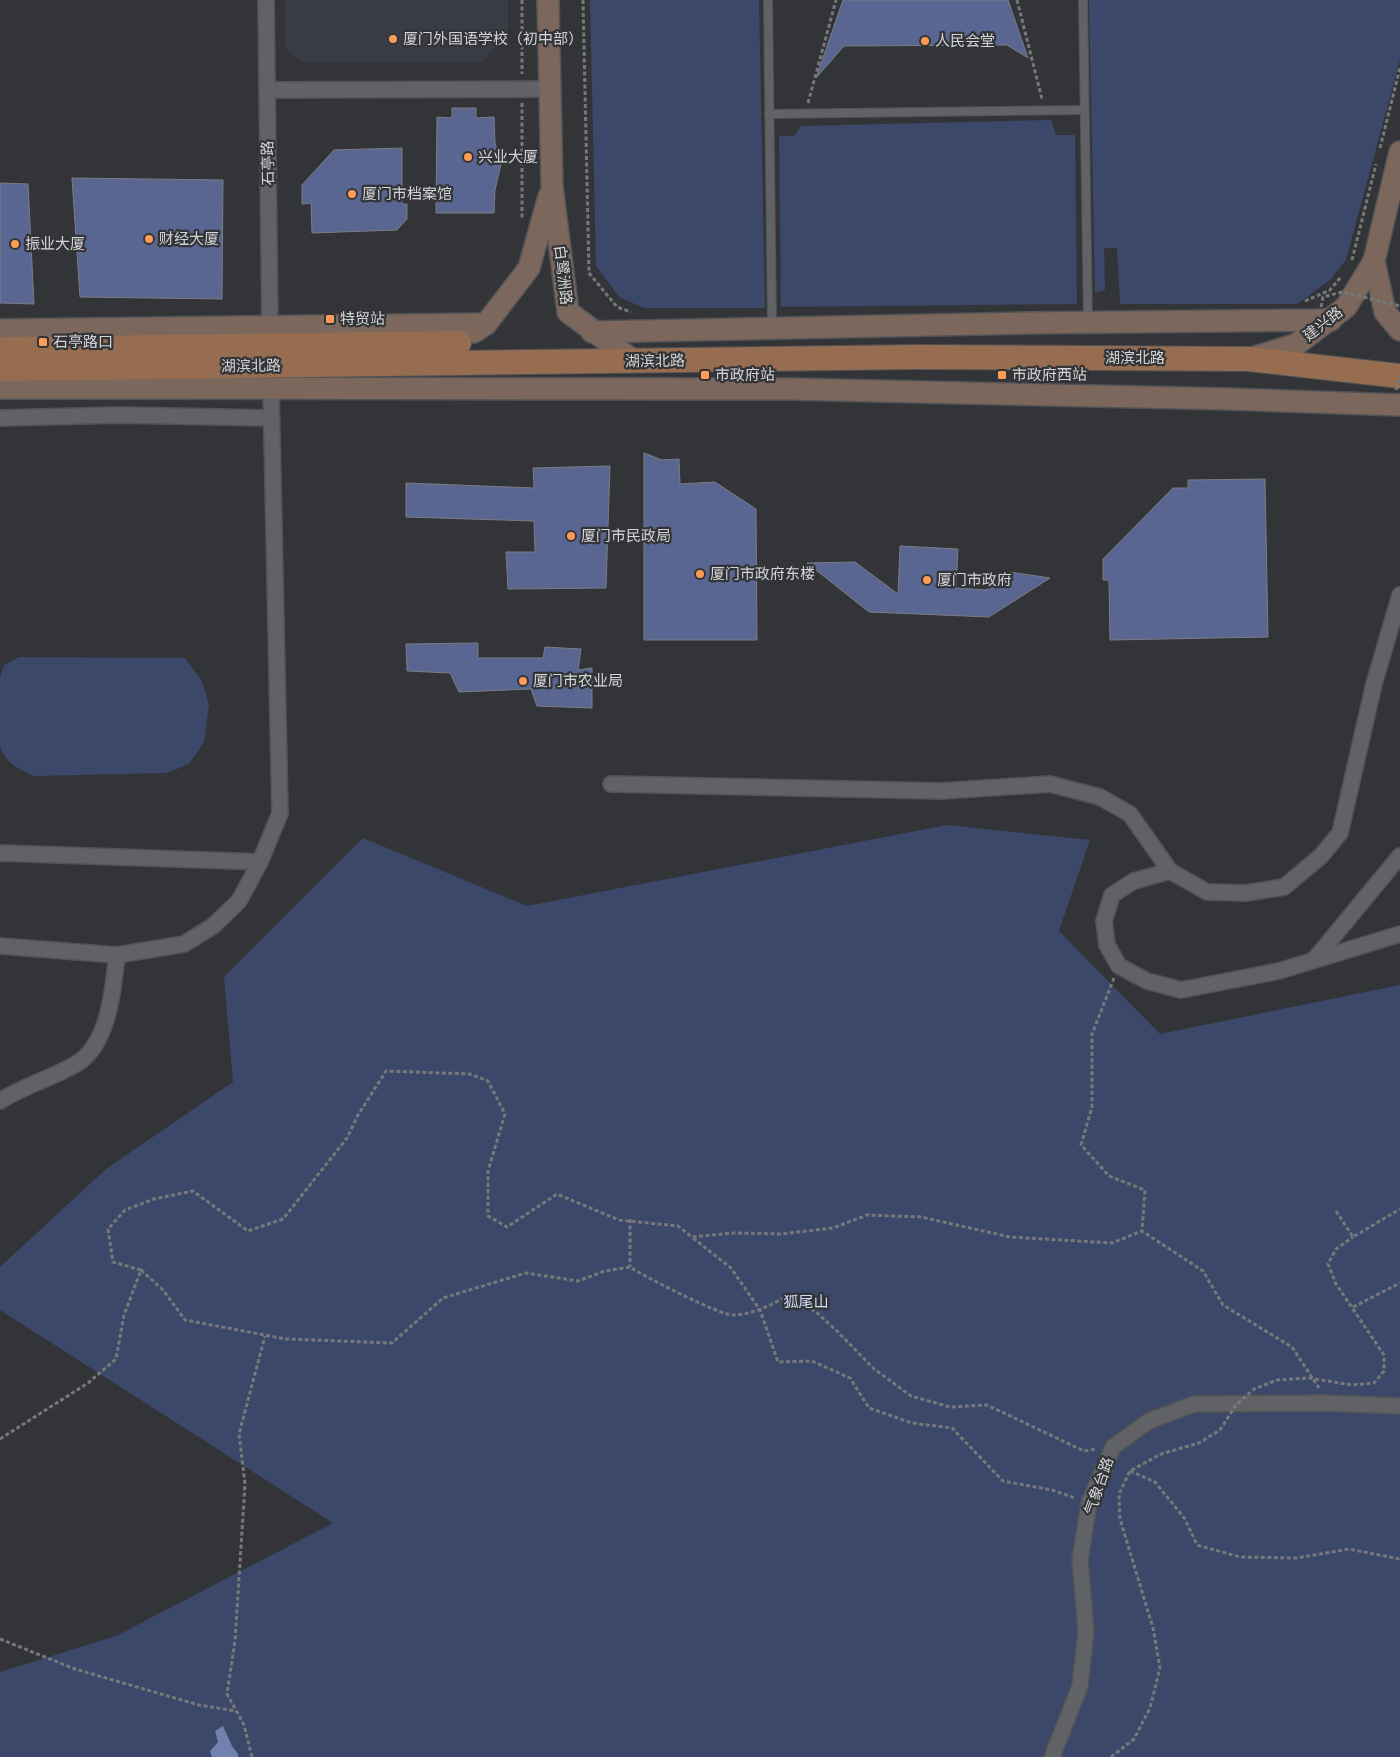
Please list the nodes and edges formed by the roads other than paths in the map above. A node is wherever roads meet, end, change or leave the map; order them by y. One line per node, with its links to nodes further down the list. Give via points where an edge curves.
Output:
1 (266, 0): 6 (street, 石亭路)
2 (548, 0): 5 (street, 白鹭洲路)
3 (768, 0): 8 (lane)
4 (1082, 0): 7 (lane)
5 (550, 89): 6 (street); 10 (street, 白鹭洲路)
6 (267, 90): 15 (street, 石亭路)
7 (1084, 110): 8 (lane); 13 (lane)
8 (770, 114): 16 (lane)
9 (1390, 152): 11 (street, 建兴路)
10 (552, 186): 14 (street, 白鹭洲路, via 529,268); 19 (street, 白鹭洲路, via 568,312)
11 (1374, 261): 12 (street, 建兴路, via 1346,307); 18 (street, 建兴路, via 1385,312)
12 (1326, 314): 13 (street); 22 (street, 建兴路, via 1297,344)
13 (1088, 322): 16 (street)
14 (486, 324): 15 (street); 20 (street, 白鹭洲路)
15 (270, 327): 17 (street)
16 (772, 328): 19 (street)
17 (0, 330)
18 (1400, 330)
19 (592, 332): 23 (street, 白鹭洲路)
20 (459, 343): 21 (main road, 湖滨北路)
21 (0, 349)
22 (1249, 359): 23 (main road, 湖滨北路, via 915,357); 25 (main road, 湖滨北路)
23 (634, 361): 24 (main road, 湖滨北路)
24 (0, 369)
25 (1399, 387): 27 (street, via 1229,399 790,388)
26 (0, 388): 27 (street)
27 (270, 389): 29 (street)
28 (0, 418): 29 (street, via 119,415)
29 (270, 418): 34 (street, via 280,813)
30 (1400, 596): 35 (street, via 1374,684 1340,833 1321,856 1284,887 1246,893 1207,892)
31 (611, 784): 35 (street, via 942,791 1050,784 1100,797 1130,814)
32 (0, 853): 34 (street)
33 (1400, 856): 39 (street)
34 (260, 862): 38 (street, via 239,901 213,926 184,944)
35 (1170, 871): 39 (street, via 1134,881 1112,895 1104,921 1107,944 1119,966 1147,981 1181,990 1279,971)
36 (1400, 934): 39 (street)
37 (0, 946): 38 (street)
38 (116, 955): 40 (street, via 112,996 105,1023 92,1050 78,1063)
39 (1314, 960)
40 (0, 1101)
41 (1400, 1406): 42 (street, 气象台路, via 1194,1404 1149,1421 1113,1447 1089,1504 1080,1560 1086,1631 1080,1686)
42 (1052, 1757)

